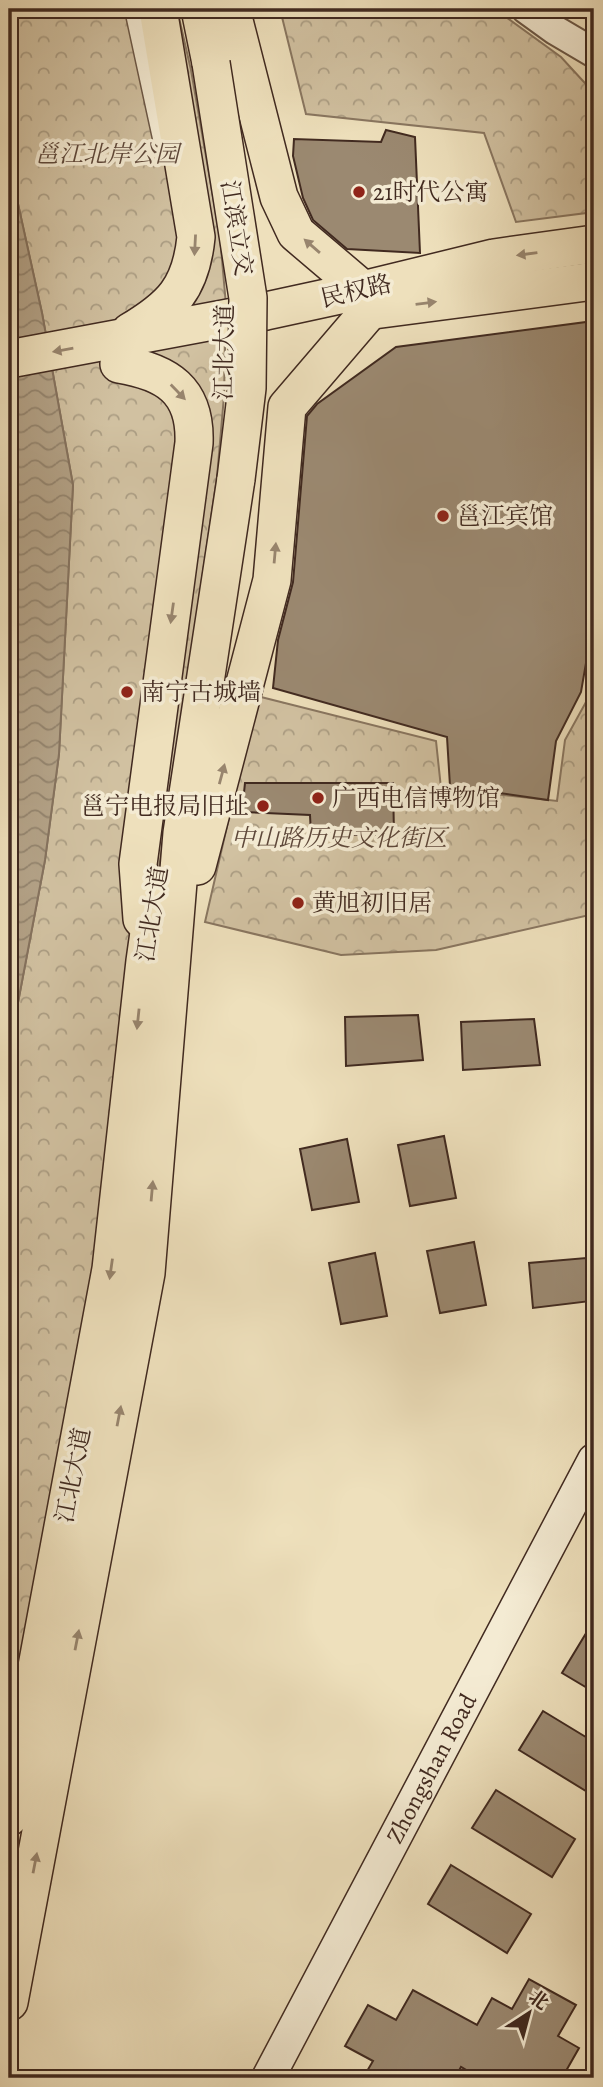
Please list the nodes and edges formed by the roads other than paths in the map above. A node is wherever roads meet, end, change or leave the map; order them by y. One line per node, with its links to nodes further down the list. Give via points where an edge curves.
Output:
1 (134, 9): 9 (street)
2 (158, 9): 13 (main road, one-way to 13, via 196,237 193,263 174,300)
3 (177, 9): 8 (main road, 江北大道)
4 (200, 9): 8 (main road, 江北大道)
5 (231, 9): 12 (main road, one-way to 5, via 296,233 279,197)
6 (526, 9): 7 (street)
7 (594, 53)
8 (201, 66): 16 (main road, 江滨立交, bridge, via 248,298 247,388); 17 (main road, 江北大道, via 226,305 224,396)
9 (162, 138)
10 (594, 244): 12 (main road, 民权路, one-way to 12, via 494,258)
11 (594, 281): 12 (main road, 民权路, one-way to 11)
12 (367, 300): 13 (main road, 民权路); 18 (main road, one-way to 12, via 272,580 286,407)
13 (118, 352): 14 (main road, one-way to 14); 15 (main road); 18 (main road, one-way to 18, via 182,393 195,424 138,864)
14 (9, 359)
15 (9, 383)
16 (236, 479): 17 (main road, 江北大道)
17 (174, 832): 18 (main road, 江北大道)
18 (158, 960): 20 (main road, 江北大道, one-way to 20, via 111,1269); 21 (main road, 江北大道, one-way to 18, via 146,1273)
19 (594, 1460): 22 (main road, Zhongshan Road)
20 (9, 1817)
21 (9, 2002)
22 (268, 2078)

